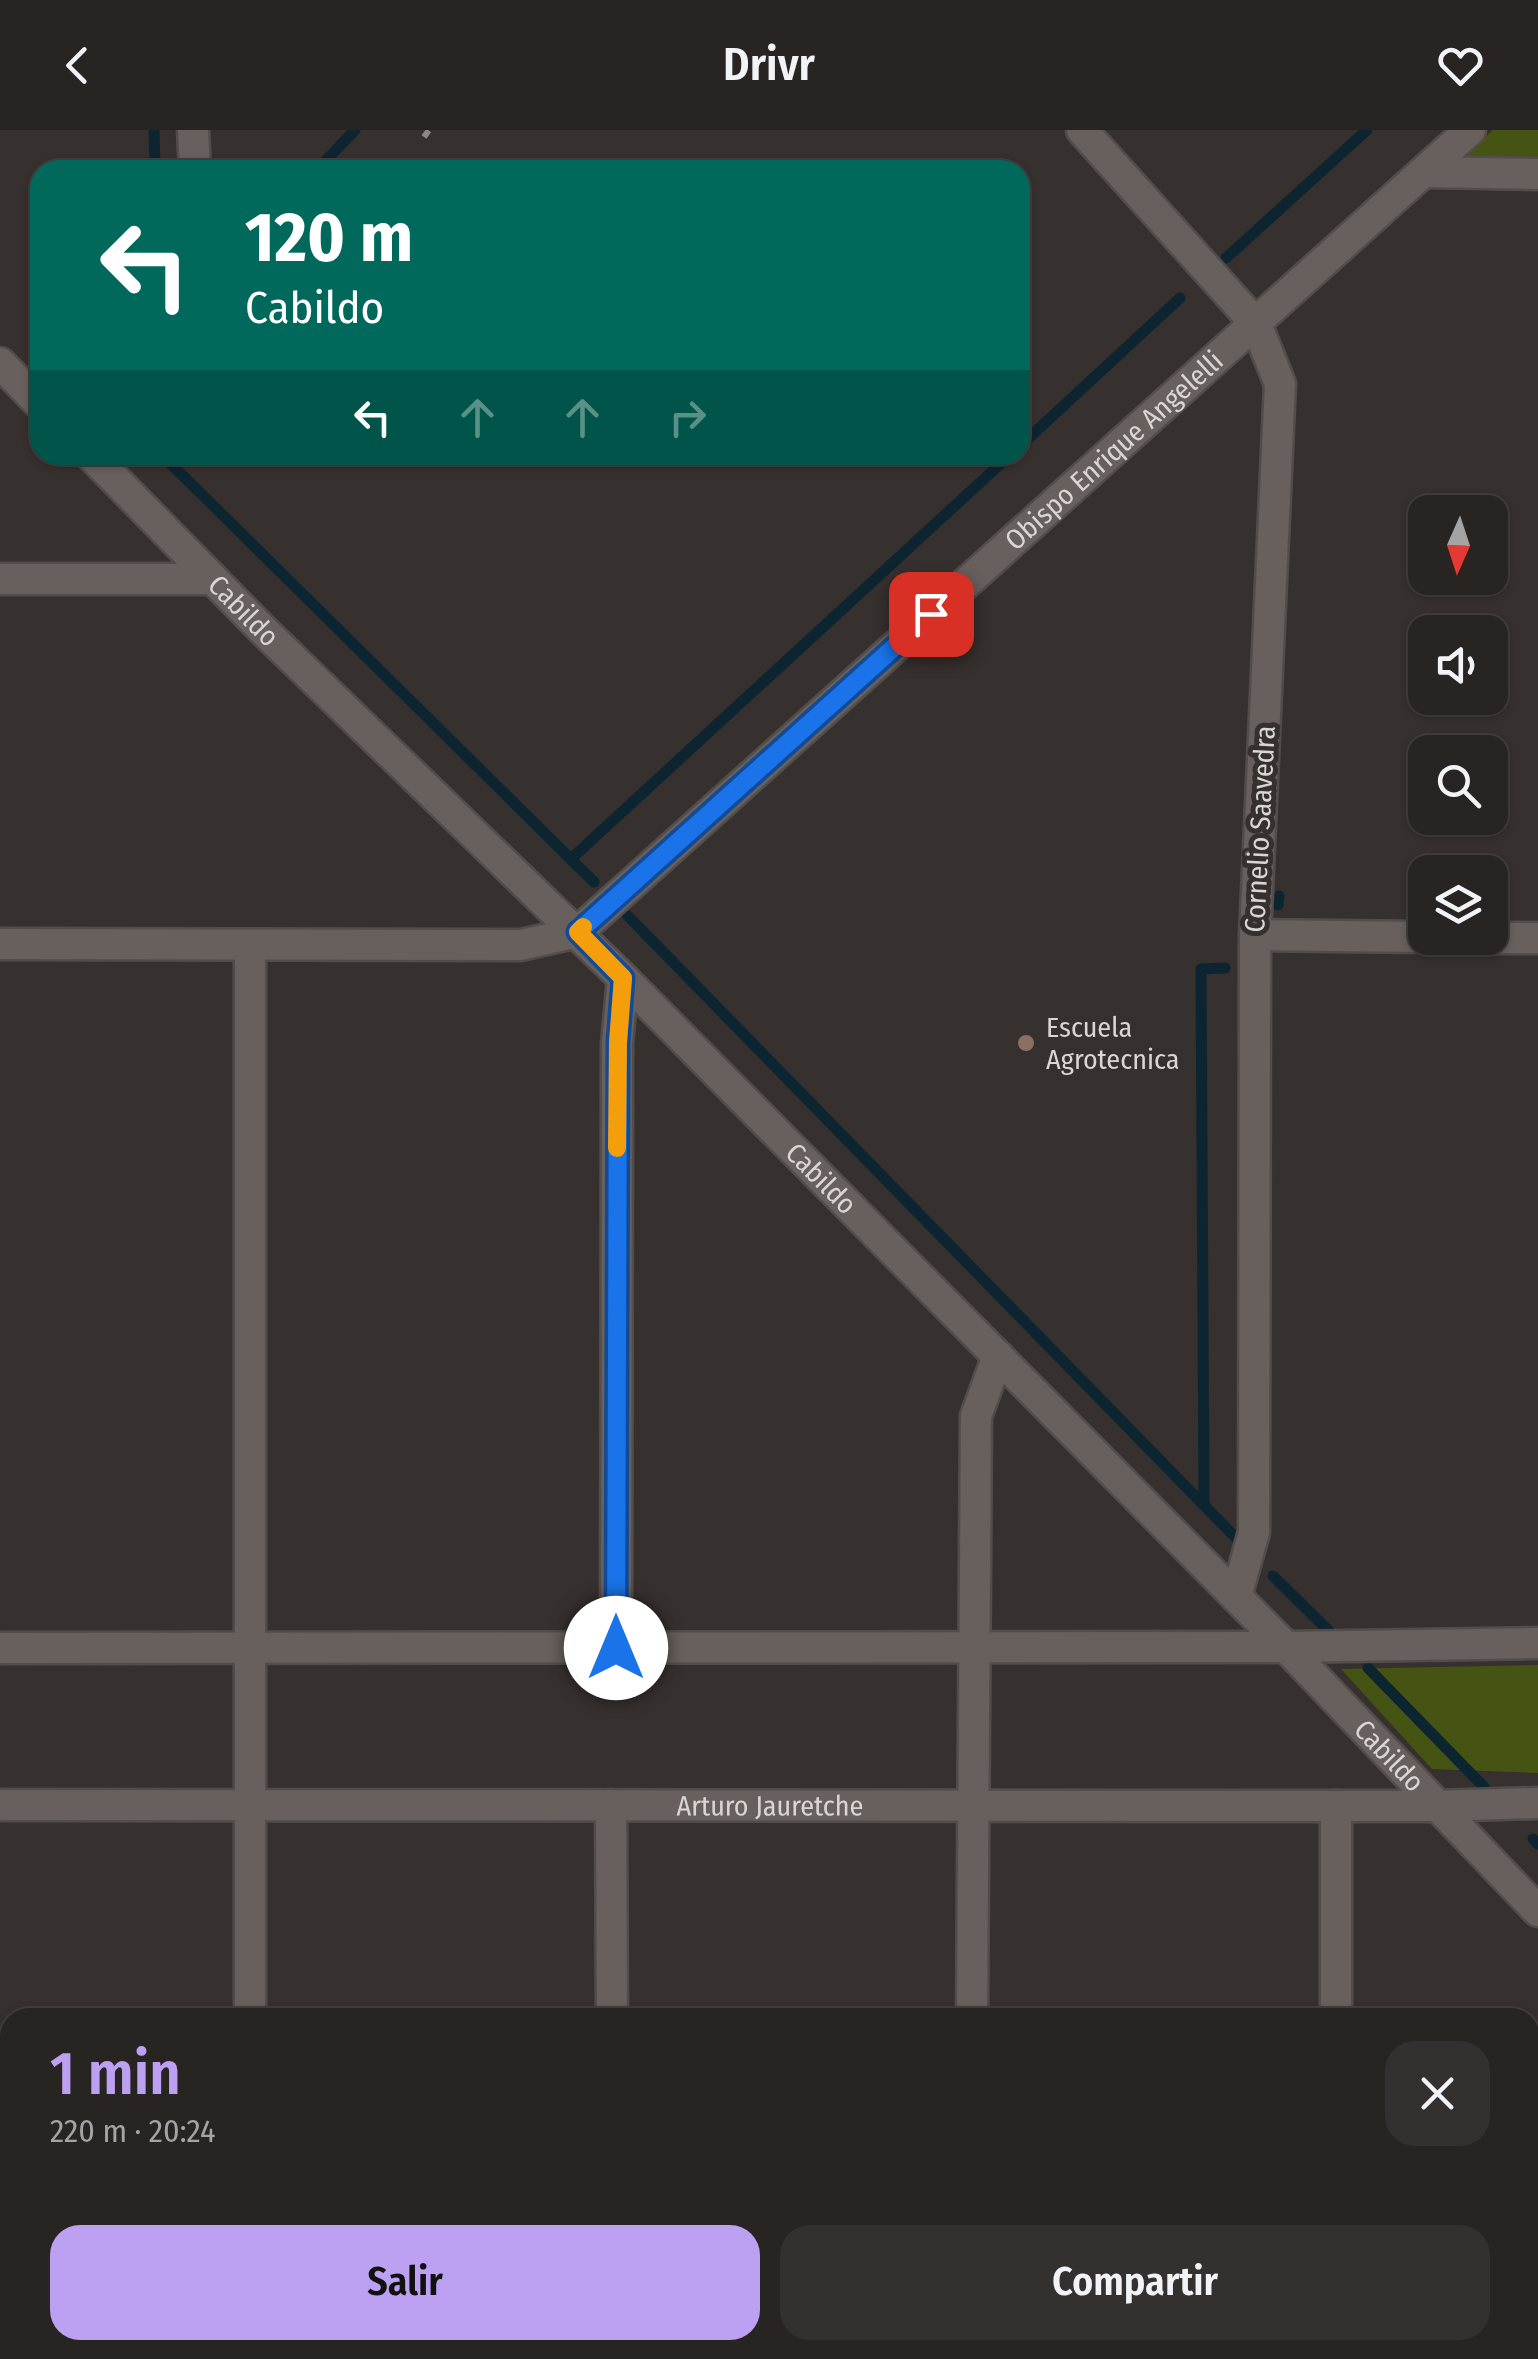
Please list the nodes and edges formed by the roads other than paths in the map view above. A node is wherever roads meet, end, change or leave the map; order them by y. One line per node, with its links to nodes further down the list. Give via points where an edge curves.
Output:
1 (194, 130): 4 (street)
2 (1082, 130): 7 (street, Cornelio Saavedra)
3 (1470, 130): 5 (street, Obispo Enrique Angelelli)
4 (195, 160)
5 (1426, 172): 6 (street); 7 (street, Obispo Enrique Angelelli)
6 (1538, 174)
7 (1256, 324): 13 (street, Obispo Enrique Angelelli); 14 (street, Cornelio Saavedra, via 1280,384)
8 (0, 364): 9 (street)
9 (30, 394)
10 (100, 465): 12 (street, Cabildo)
11 (0, 579): 12 (street)
12 (213, 579): 13 (street, Cabildo)
13 (578, 932): 19 (street, via 521,946); 20 (street, Cabildo)
14 (1255, 935): 15 (street); 22 (street, Cornelio Saavedra, via 1254,1532)
15 (1408, 937)
16 (1508, 938): 17 (street)
17 (1538, 938)
18 (0, 944): 19 (street)
19 (250, 945): 27 (street)
20 (623, 978): 21 (street, Cabildo); 28 (street, via 617,1062)
21 (998, 1356): 22 (street, Cabildo); 24 (street, via 976,1416)
22 (1236, 1597): 25 (street, Cabildo)
23 (1538, 1642): 25 (street)
24 (974, 1647): 25 (street); 28 (street); 33 (street)
25 (1286, 1647): 35 (street, Cabildo)
26 (0, 1648): 27 (street)
27 (250, 1648): 28 (street); 31 (street)
28 (616, 1648)
29 (1538, 1803): 35 (street, Arturo Jauretche)
30 (0, 1805): 31 (street, Arturo Jauretche)
31 (250, 1805): 32 (street, Arturo Jauretche); 37 (street)
32 (611, 1806): 33 (street, Arturo Jauretche); 38 (street)
33 (973, 1806): 34 (street, Arturo Jauretche); 39 (street)
34 (1336, 1806): 35 (street, Arturo Jauretche); 40 (street)
35 (1436, 1806): 36 (street, Cabildo)
36 (1538, 1912)
37 (250, 2008)
38 (612, 2008)
39 (972, 2008)
40 (1336, 2008)

